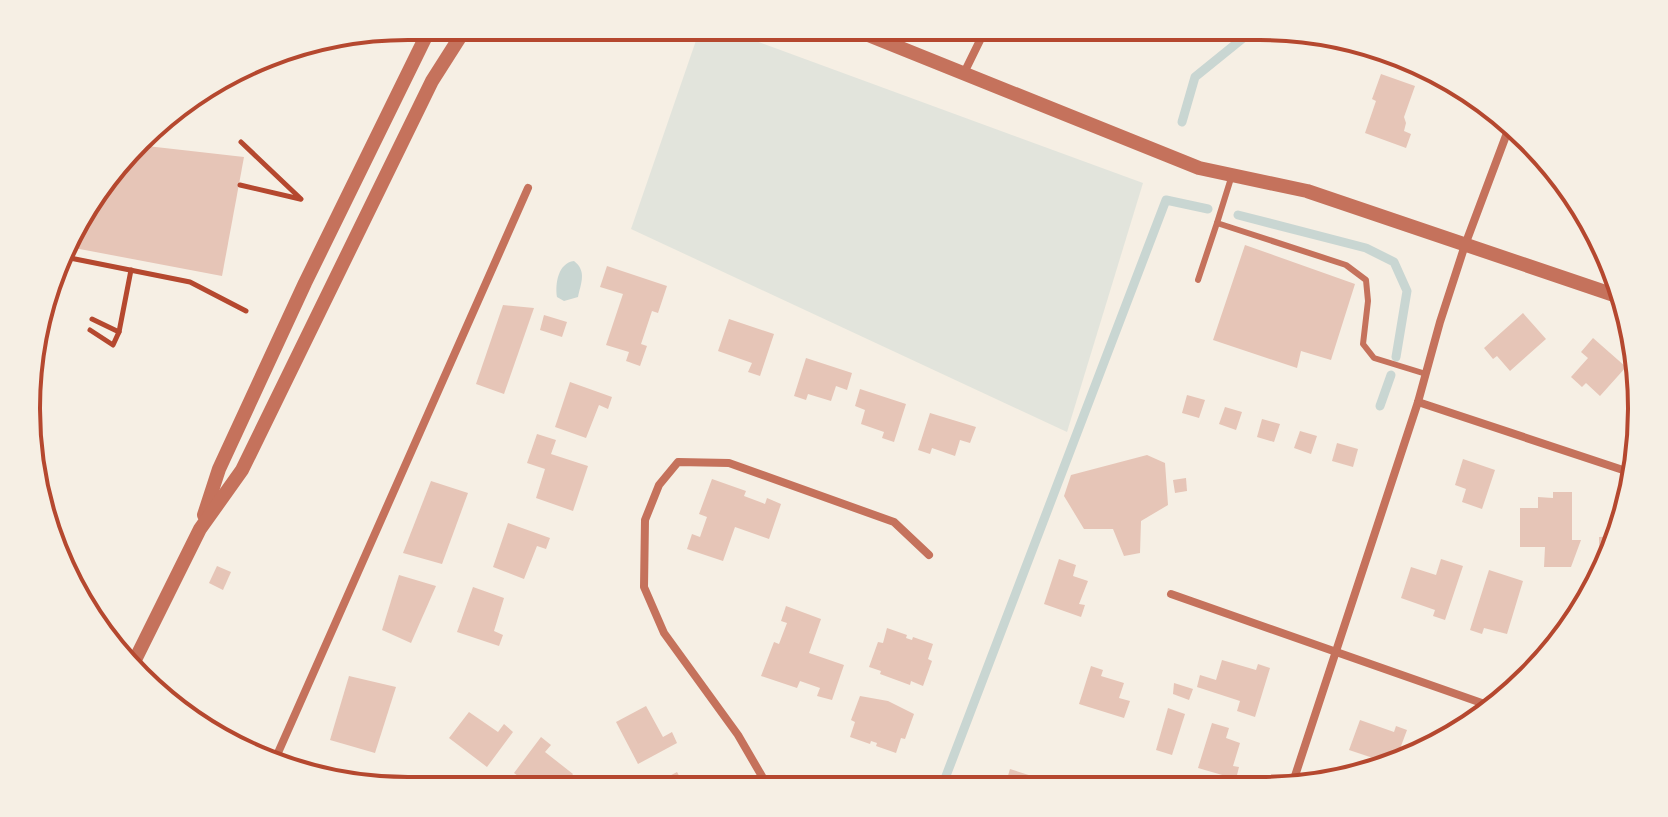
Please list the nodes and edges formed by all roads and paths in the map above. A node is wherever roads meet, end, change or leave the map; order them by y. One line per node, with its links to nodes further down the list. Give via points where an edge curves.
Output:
1 (424, 40): 24 (street, via 219,469)
2 (458, 40): 24 (street, via 432,81 242,470)
3 (881, 40): 5 (street)
4 (980, 40): 5 (street)
5 (964, 73): 8 (street, via 1199,168)
6 (1506, 135): 12 (street)
7 (241, 142): 9 (path, via 301,199)
8 (1232, 175): 11 (lane); 12 (street, via 1307,191)
9 (240, 185)
10 (528, 188): 30 (street)
11 (1217, 223): 15 (lane); 21 (lane, via 1346,265 1366,280 1363,344 1374,358)
12 (1465, 245): 16 (street); 21 (street)
13 (72, 258): 14 (path)
14 (131, 270): 17 (path, via 190,282); 20 (path)
15 (1198, 280)
16 (1609, 293)
17 (246, 311)
18 (92, 319): 20 (path)
19 (90, 330): 20 (path, via 113,345)
20 (119, 332)
21 (1426, 374): 22 (street)
22 (1418, 402): 23 (street); 27 (street)
23 (1623, 470)
24 (200, 529): 28 (street)
25 (929, 555): 32 (street, via 894,522 729,463 678,462 659,485 645,520 644,587 664,633)
26 (1171, 594): 27 (street)
27 (1337, 651): 29 (street); 31 (street)
28 (137, 657)
29 (1481, 703)
30 (278, 753)
31 (1295, 775)
32 (762, 777)

